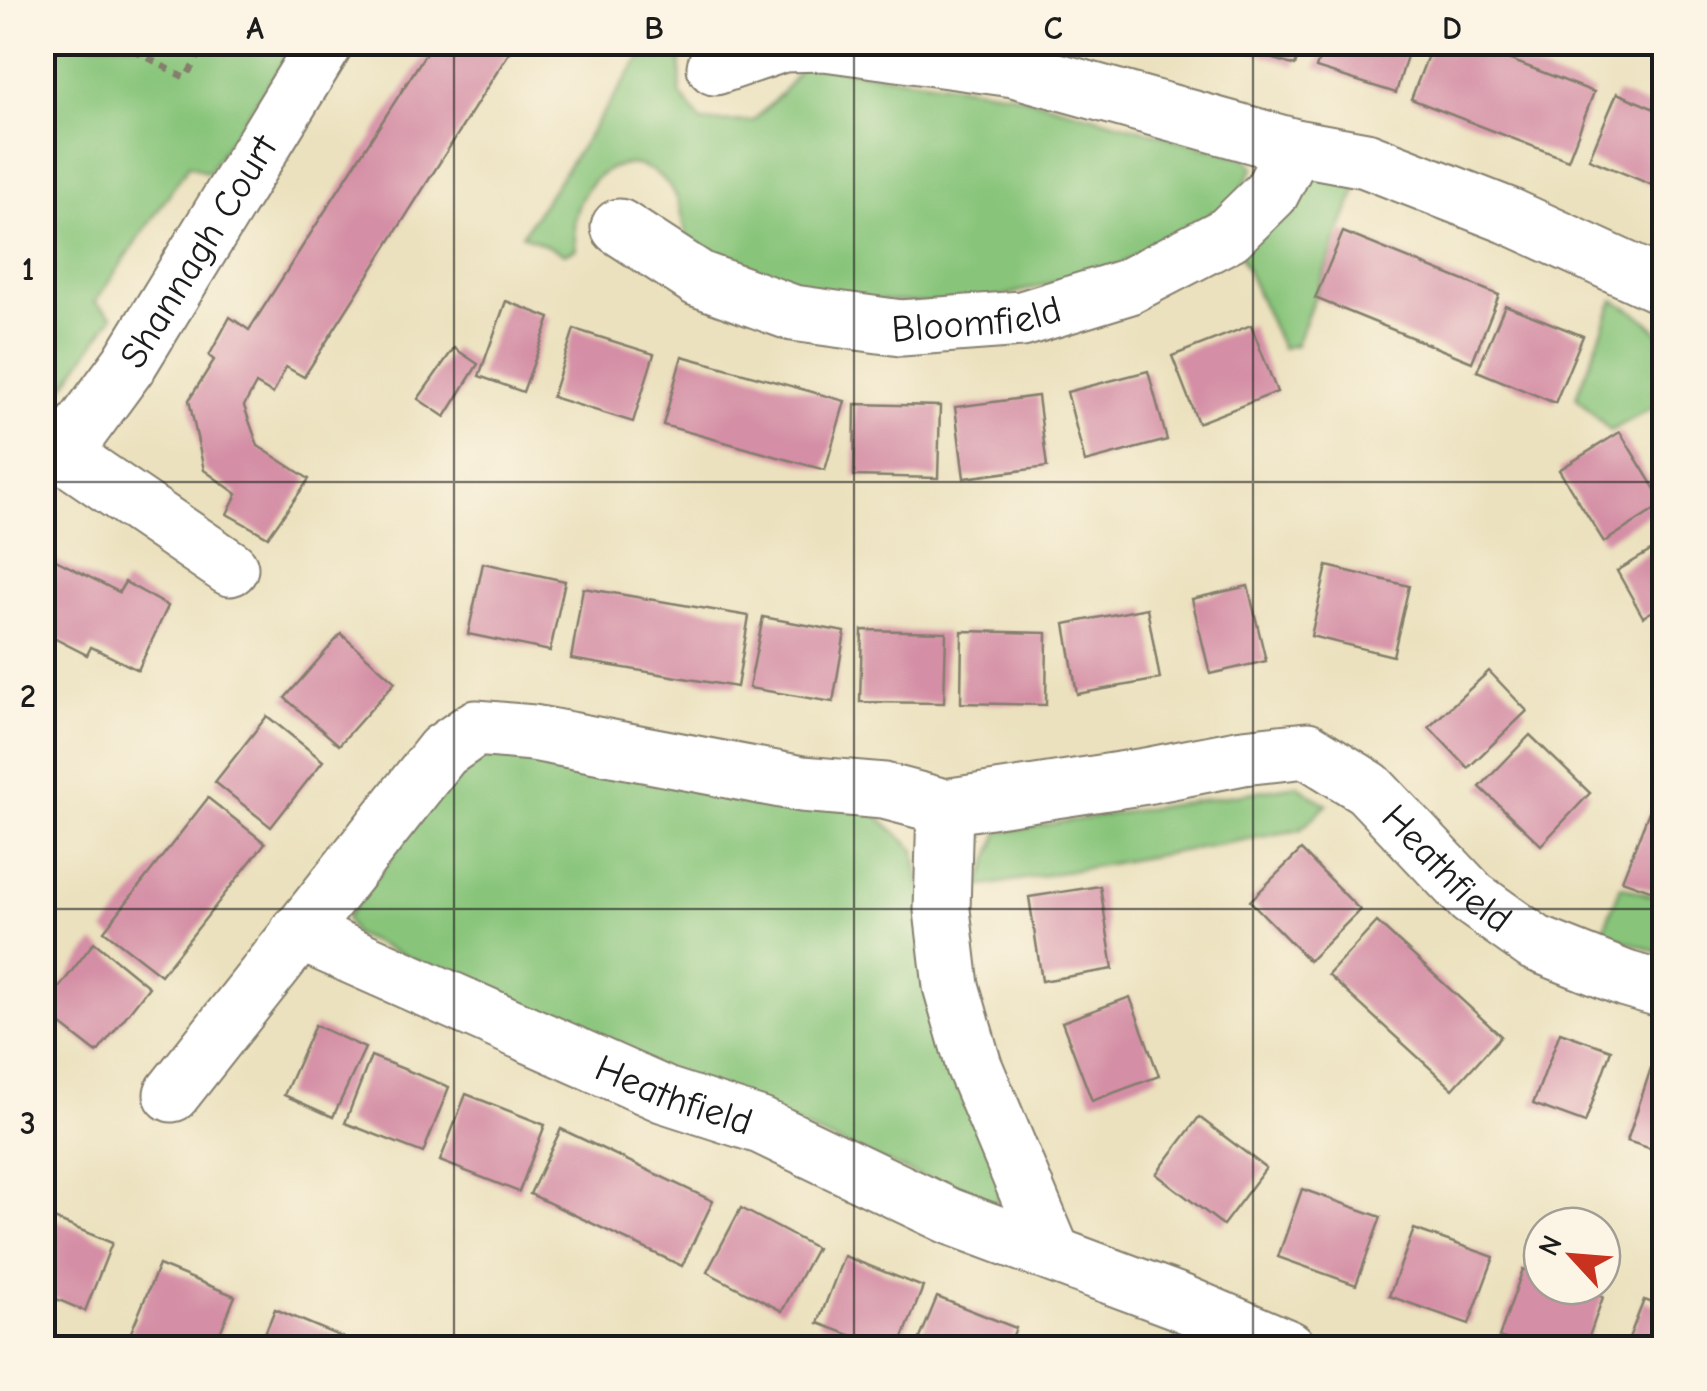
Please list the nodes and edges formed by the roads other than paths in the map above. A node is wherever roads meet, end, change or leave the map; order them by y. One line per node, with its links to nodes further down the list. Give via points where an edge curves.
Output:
1 (326, 42): 6 (street, Shannagh Court, via 129,364)
2 (715, 67): 3 (street, via 783,44 825,43 1014,69)
3 (1296, 146): 4 (street, Bloomfield, via 1271,193 1229,234 1127,287 1022,319 901,328 793,313 699,278); 5 (street, via 1366,160)
4 (619, 227)
5 (1664, 287)
6 (53, 452): 7 (street, Shannagh Court)
7 (230, 568)
8 (945, 806): 9 (street, Heathfield, via 533,732 476,728 443,750); 10 (street, Heathfield, via 1306,750 1368,788 1472,898 1535,943); 12 (street, via 942,910 950,986 974,1066)
9 (298, 932): 11 (street, Heathfield); 12 (street, Heathfield, via 665,1094 760,1126 950,1216)
10 (1664, 990)
11 (172, 1094)
12 (1052, 1254): 13 (street, Heathfield)
13 (1288, 1348)

